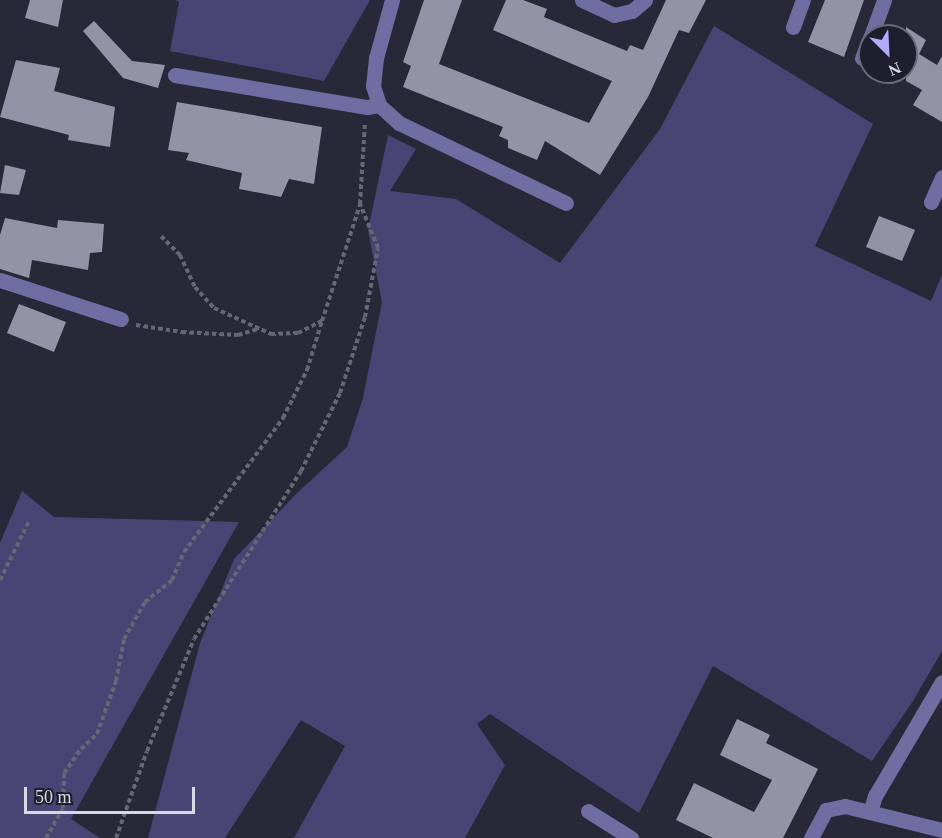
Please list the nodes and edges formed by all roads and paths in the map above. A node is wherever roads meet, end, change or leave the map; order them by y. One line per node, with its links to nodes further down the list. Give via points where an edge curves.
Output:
1 (392, 0): 9 (street, via 376,58)
2 (582, 0): 3 (street, via 614,15 632,11)
3 (645, 0)
4 (803, 0): 7 (street)
5 (884, 0): 6 (street)
6 (875, 24)
7 (793, 27)
8 (175, 75): 9 (street)
9 (373, 106): 12 (street, via 399,123); 13 (path, via 362,153)
10 (942, 177): 11 (street)
11 (931, 202)
12 (566, 203)
13 (360, 204): 17 (path); 26 (path, via 378,248 365,317 340,393 301,471 194,639)
14 (161, 236): 18 (path, via 180,255 195,287 214,308)
15 (0, 280): 16 (street)
16 (121, 319): 18 (path, via 143,328 182,332 238,334)
17 (322, 321): 18 (path, via 298,333 271,334); 25 (path, via 307,370 283,418 184,552 172,580 145,602 124,639 116,681 97,734 64,773 63,808)
18 (258, 329)
19 (28, 524): 20 (path)
20 (0, 580)
21 (942, 682): 23 (street, via 875,796)
22 (588, 811): 27 (street)
23 (870, 812): 24 (street); 28 (street, via 845,806 826,810)
24 (942, 830)
25 (46, 838)
26 (116, 838)
27 (631, 838)
28 (811, 838)

